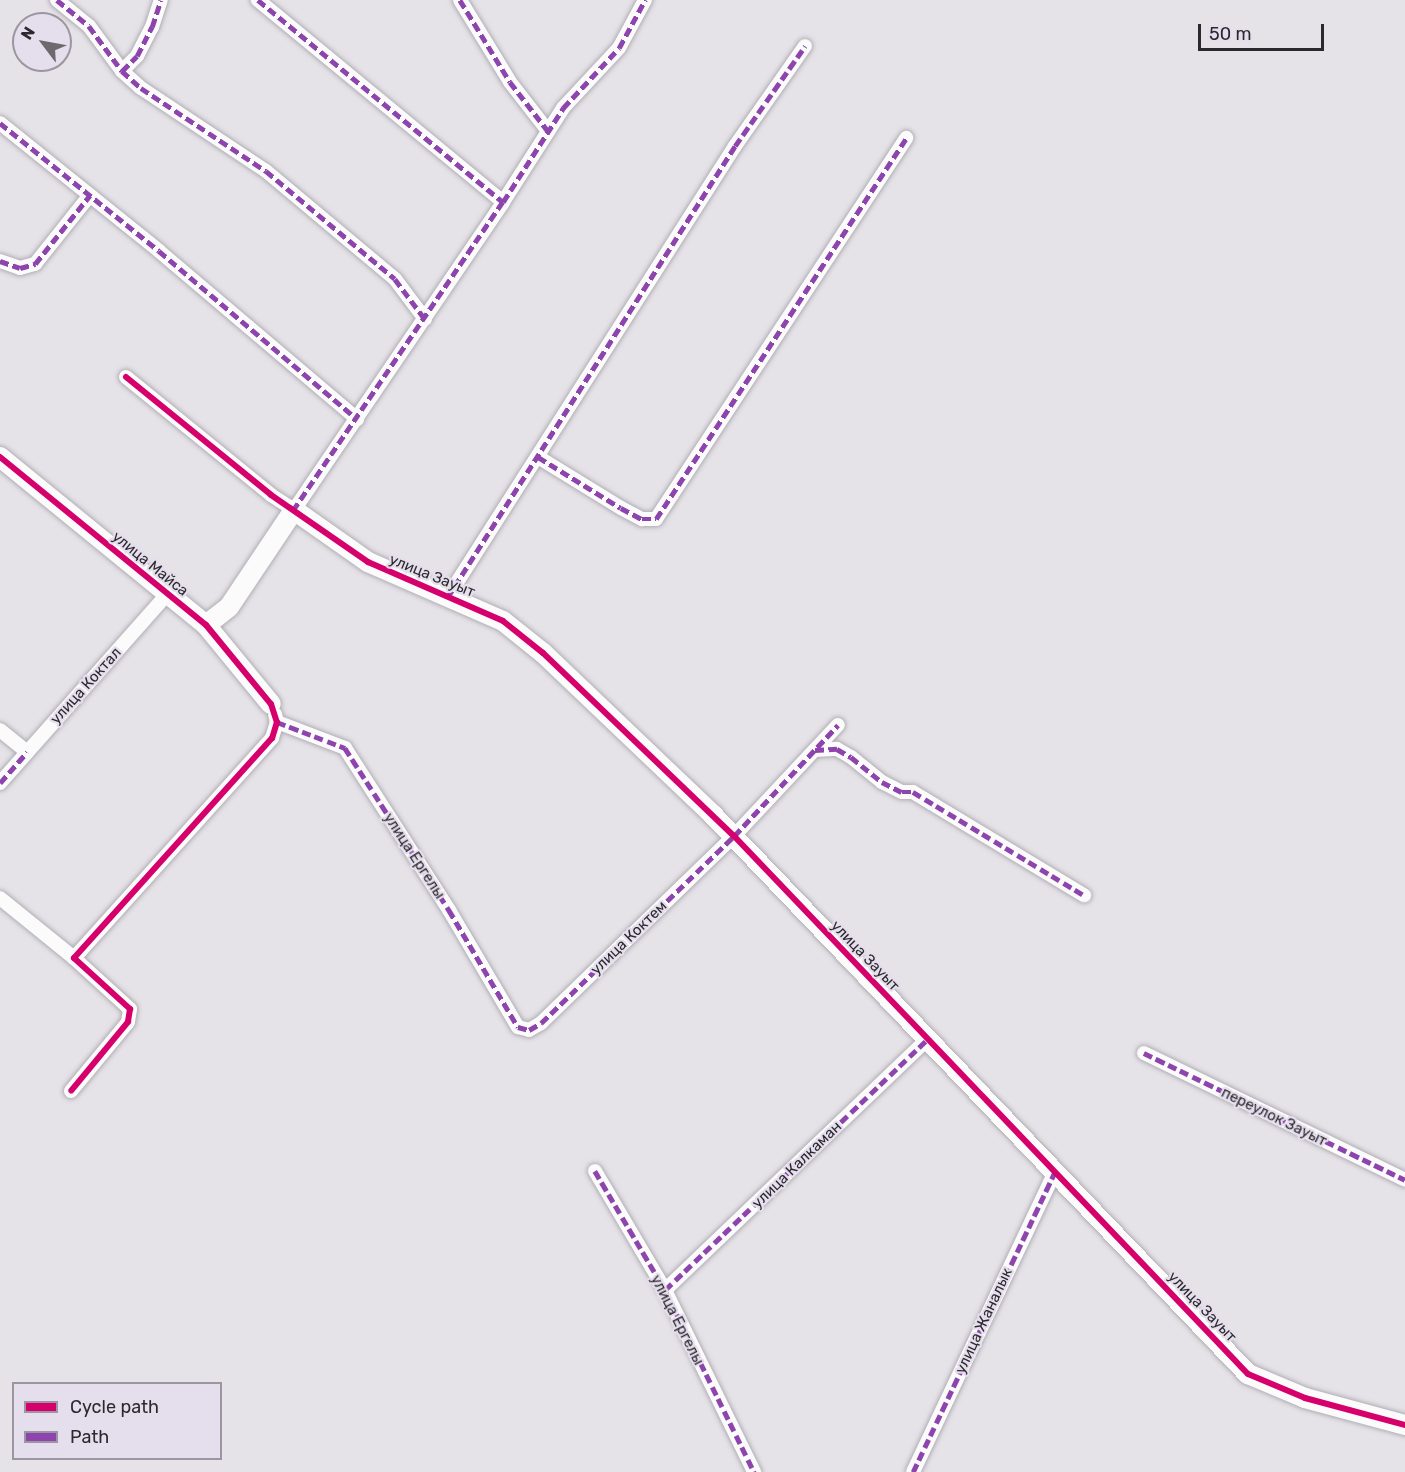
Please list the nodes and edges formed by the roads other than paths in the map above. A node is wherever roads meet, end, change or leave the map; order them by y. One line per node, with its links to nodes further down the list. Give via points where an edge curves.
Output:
1 (57, 0): 7 (street, via 89,26)
2 (161, 0): 7 (street, via 137,56)
3 (258, 0): 12 (street)
4 (460, 0): 9 (street, via 504,74)
5 (645, 0): 9 (street, via 618,48 563,108)
6 (805, 45): 18 (street, via 735,146)
7 (122, 71): 14 (street, via 141,88 266,171 395,279)
8 (0, 123): 11 (street)
9 (548, 131): 12 (street)
10 (906, 138): 18 (street, via 656,519 642,519 621,508)
11 (90, 195): 13 (street, via 34,264 20,268); 16 (street)
12 (503, 202): 14 (street)
13 (0, 261)
14 (425, 319): 16 (street)
15 (126, 377): 19 (street)
16 (357, 419): 19 (street)
17 (0, 457): 20 (street, улица Майса)
18 (538, 457): 21 (street)
19 (294, 510): 21 (street, улица Зауыт, via 368,562); 22 (street, via 230,607)
20 (168, 593): 22 (street, улица Майса); 27 (street, улица Коктал)
21 (447, 598): 29 (street, улица Зауыт, via 503,621 543,653)
22 (206, 625): 23 (street, улица Майса)
23 (274, 713): 32 (street, via 272,738); 33 (street, улица Ергелы, via 345,748 449,910)
24 (838, 725): 26 (street, улица Коктем)
25 (0, 730): 27 (street)
26 (815, 750): 29 (street, улица Коктем); 30 (street, via 837,749 882,782 902,792 913,792)
27 (27, 752): 28 (street, улица Коктал)
28 (0, 783)
29 (734, 836): 33 (street, улица Коктем, via 541,1023 529,1030); 34 (street, улица Зауыт)
30 (1084, 895)
31 (0, 898): 32 (street)
32 (74, 958): 36 (street, via 130,1009 128,1022)
33 (518, 1028)
34 (928, 1039): 37 (street, улица Зауыт); 40 (street, улица Калкаман)
35 (1144, 1053): 39 (street, переулок Зауыт)
36 (71, 1091)
37 (1056, 1170): 41 (street, улица Зауыт, via 1248,1374 1305,1398); 43 (street, улица Жаналык)
38 (595, 1171): 40 (street, улица Ергелы)
39 (1405, 1180)
40 (665, 1290): 42 (street, улица Ергелы)
41 (1405, 1425)
42 (754, 1472)
43 (913, 1472)

